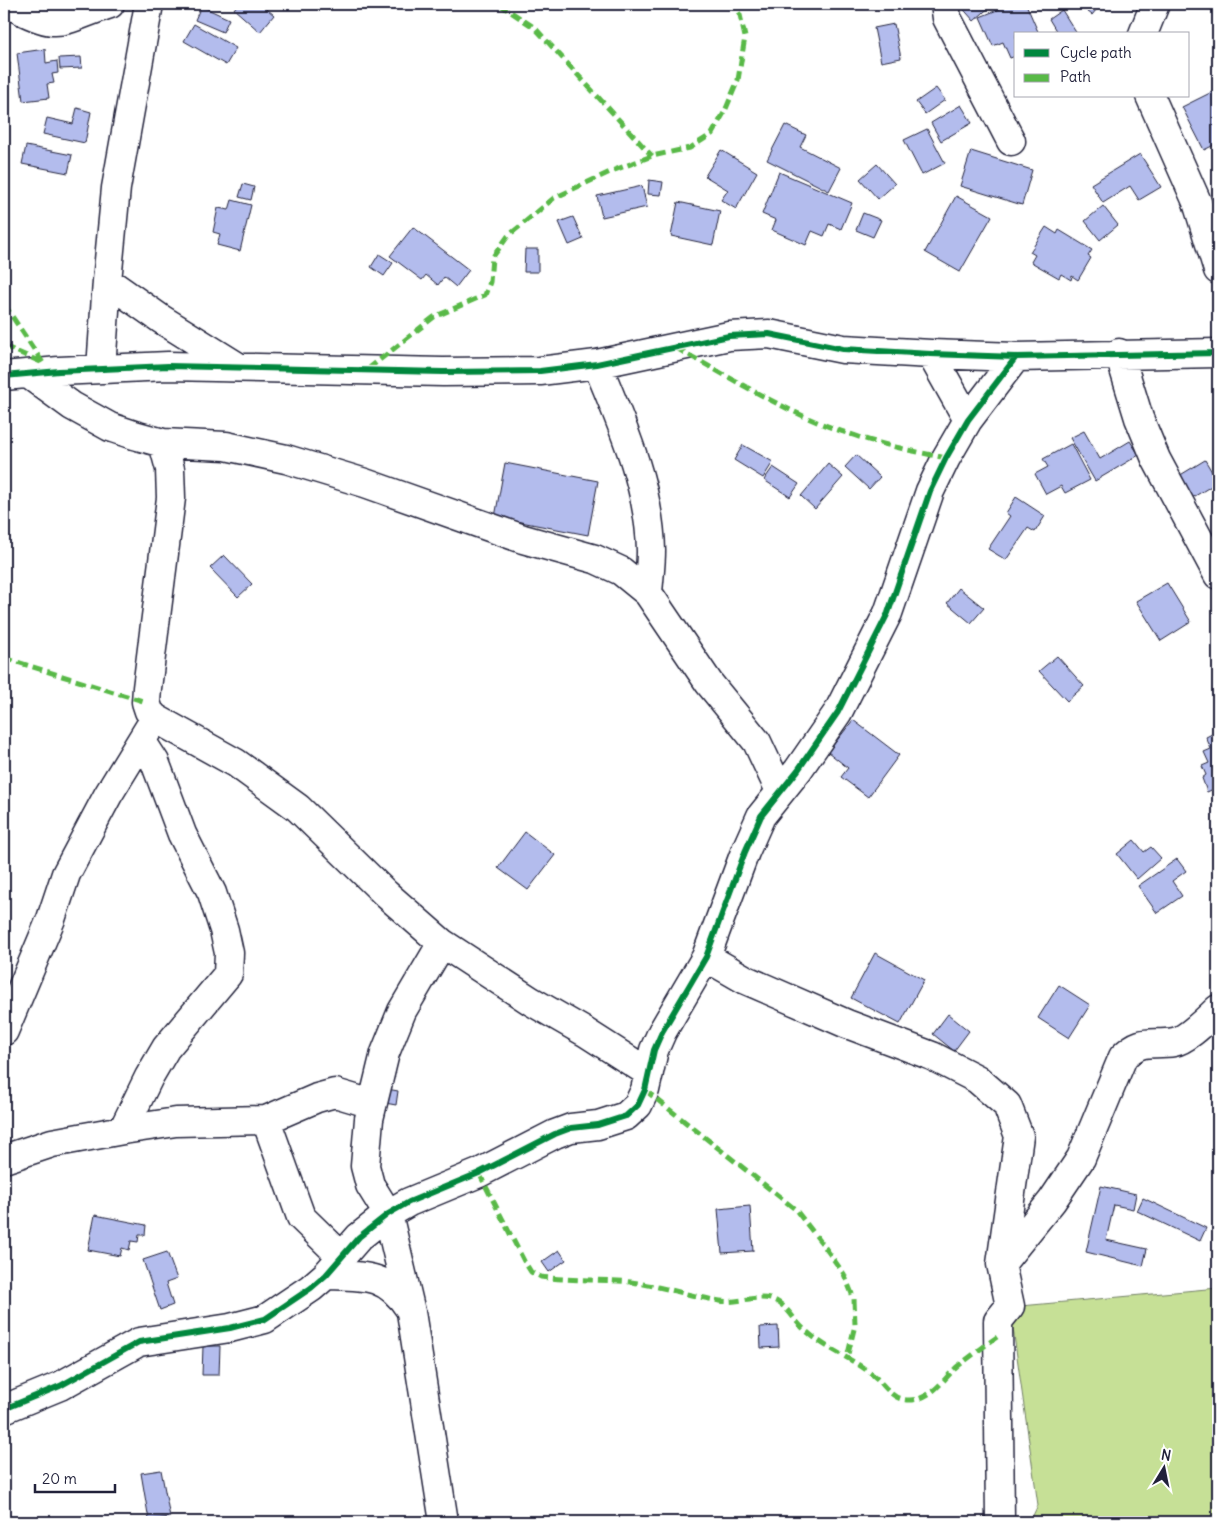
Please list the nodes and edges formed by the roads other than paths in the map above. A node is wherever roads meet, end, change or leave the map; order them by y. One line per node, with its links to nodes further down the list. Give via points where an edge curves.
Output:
1 (9, 4): 2 (street, via 34,18 64,22)
2 (110, 4)
3 (945, 4): 8 (street, via 947,18)
4 (1155, 4): 6 (street)
5 (145, 5): 10 (street, via 116,188)
6 (1144, 32)
7 (1151, 98): 9 (street, via 1197,202)
8 (1011, 141)
9 (1218, 270)
10 (107, 281): 16 (street); 17 (street)
11 (1119, 353): 12 (street); 14 (street); 21 (street, via 1156,459)
12 (1218, 353)
13 (931, 354): 14 (street); 15 (street, via 844,348 769,334 729,336); 19 (street)
14 (1016, 356): 19 (street)
15 (597, 364): 16 (street, via 540,371 443,372); 22 (street, via 623,427 648,519 651,551)
16 (238, 367): 17 (street)
17 (102, 369): 18 (street)
18 (16, 375): 20 (street, via 110,426)
19 (968, 420): 25 (street, via 930,491 888,613 865,661 814,749)
20 (163, 443): 22 (street, via 226,446 365,483 523,539 595,559 621,571); 23 (street, via 170,469 171,498 147,688 146,702)
21 (1218, 575)
22 (648, 593): 25 (street, via 709,683 757,742)
23 (155, 718): 24 (street); 26 (street, via 236,763 298,808 386,894)
24 (142, 742): 29 (street, via 108,794 66,874 51,919); 33 (street, via 162,778 182,834 212,893 229,953 228,974 166,1048)
25 (780, 791): 27 (street, via 762,816 745,852)
26 (442, 943): 30 (street); 31 (street, via 402,1011 384,1053)
27 (706, 957): 30 (street, via 662,1032); 36 (street, via 746,980 847,1024 932,1056 977,1078 1007,1105 1018,1136)
28 (1218, 1009): 36 (street, via 1175,1042 1143,1043 1131,1048 1123,1057 1082,1158)
29 (4, 1031)
30 (649, 1073): 35 (street, via 638,1105 626,1116 555,1134 479,1174 409,1202)
31 (372, 1104): 32 (street, via 335,1094 317,1098); 35 (street, via 366,1166 370,1185)
32 (266, 1120): 33 (street, via 176,1122); 37 (street, via 301,1217)
33 (123, 1130): 34 (street, via 52,1143)
34 (4, 1159)
35 (388, 1214): 37 (street, via 359,1237); 38 (street)
36 (1001, 1264): 41 (street, via 1010,1306 998,1321)
37 (334, 1266): 38 (street, via 384,1281 401,1296); 39 (street, via 304,1293 265,1319 230,1328 139,1342 60,1386)
38 (411, 1312): 40 (street)
39 (4, 1409)
40 (444, 1522)
41 (1000, 1522)

